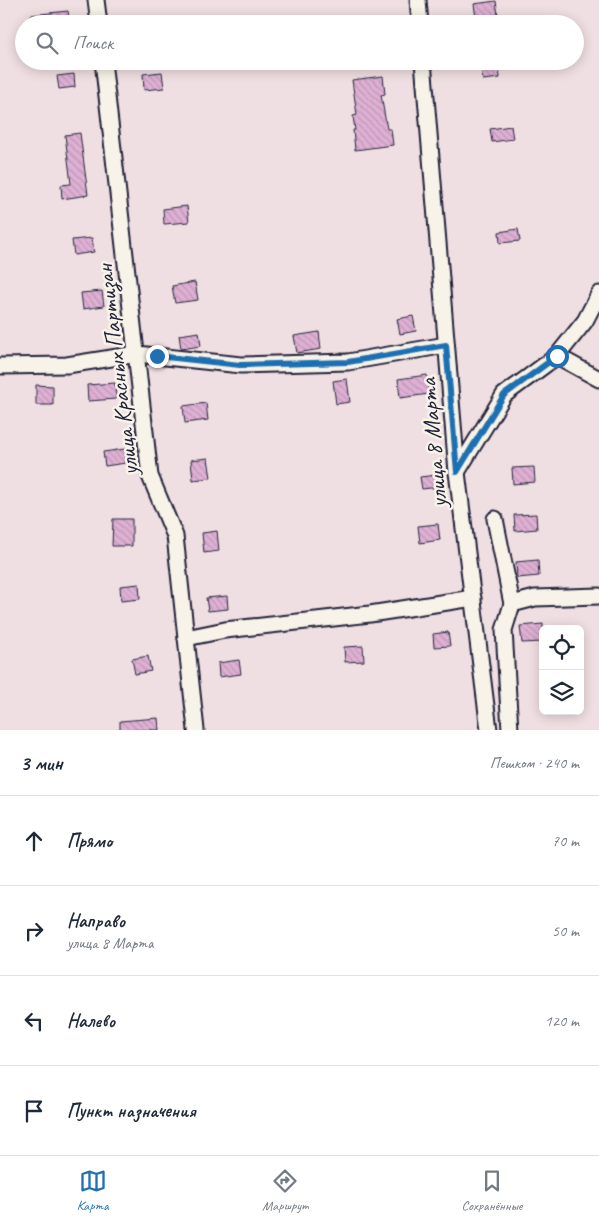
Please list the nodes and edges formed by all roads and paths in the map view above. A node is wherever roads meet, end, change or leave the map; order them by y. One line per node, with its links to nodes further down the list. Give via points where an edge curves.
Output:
1 (96, 0): 3 (street)
2 (418, 0): 4 (street)
3 (98, 15)
4 (419, 15)
5 (104, 70): 9 (street, улица Красных Партизан)
6 (424, 70): 8 (street, улица 8 Марта)
7 (599, 294): 10 (street, via 585,321)
8 (446, 345): 9 (street, via 348,362 240,365); 13 (street, улица 8 Марта)
9 (137, 354): 11 (street, via 67,365); 18 (street, улица Красных Партизан, via 150,476 175,536)
10 (557, 356): 12 (street); 13 (street, via 504,395)
11 (0, 366)
12 (599, 379)
13 (457, 472): 16 (street, улица 8 Марта)
14 (495, 519): 17 (street)
15 (599, 596): 17 (street, via 535,598)
16 (473, 598): 18 (street, via 370,614 225,630); 19 (street, улица 8 Марта)
17 (512, 604): 21 (street, via 504,630)
18 (186, 638): 20 (street, улица Красных Партизан)
19 (489, 727)
20 (196, 730)
21 (510, 730)

